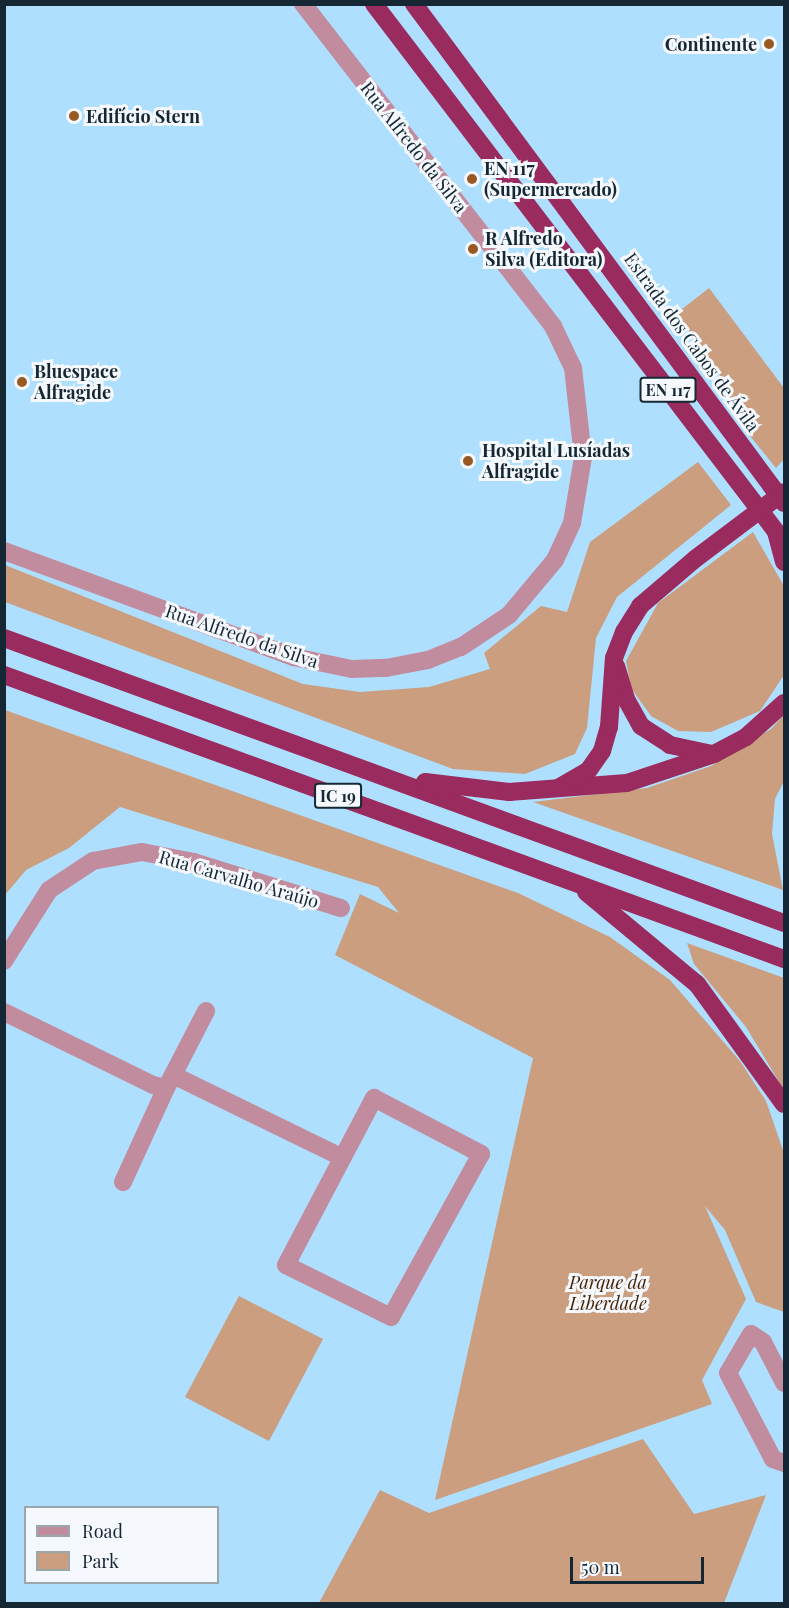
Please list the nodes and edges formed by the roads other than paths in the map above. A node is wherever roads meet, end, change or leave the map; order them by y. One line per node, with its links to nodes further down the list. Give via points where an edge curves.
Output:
1 (303, 4): 7 (street, Rua Alfredo da Silva, via 553,326 573,368 583,457 572,523 555,560 509,615 461,647 428,660 386,668 352,669 294,657)
2 (374, 4): 6 (highway, EN 117)
3 (414, 4): 5 (highway, Estrada dos Cabos de Ávila / EN 117)
4 (784, 492): 10 (highway, bridge, via 640,606)
5 (784, 503)
6 (780, 536): 8 (highway)
7 (4, 551)
8 (784, 562)
9 (4, 638): 14 (highway, IC 19)
10 (614, 658): 13 (highway, via 626,699 641,726 670,745); 15 (highway, via 609,727 602,751 588,771)
11 (4, 675): 16 (highway, IC 19)
12 (784, 704): 13 (highway, via 746,737)
13 (714, 754): 15 (highway, via 627,783)
14 (397, 779): 15 (highway, via 509,792); 18 (highway, IC 19)
15 (554, 790)
16 (575, 883): 19 (highway, IC 19); 24 (highway, via 697,984)
17 (341, 908): 20 (street, Rua Carvalho Araújo, via 194,862 142,852 93,861 49,890)
18 (784, 923)
19 (784, 959)
20 (4, 961)
21 (206, 1011): 23 (street)
22 (4, 1012): 23 (street)
23 (169, 1081): 25 (street); 26 (street)
24 (784, 1104)
25 (341, 1156): 25 (street, via 374,1098 481,1154 391,1317 286,1265)
26 (123, 1182)
27 (784, 1383): 28 (street, via 763,1342 751,1334 728,1373 773,1459)
28 (784, 1463)

